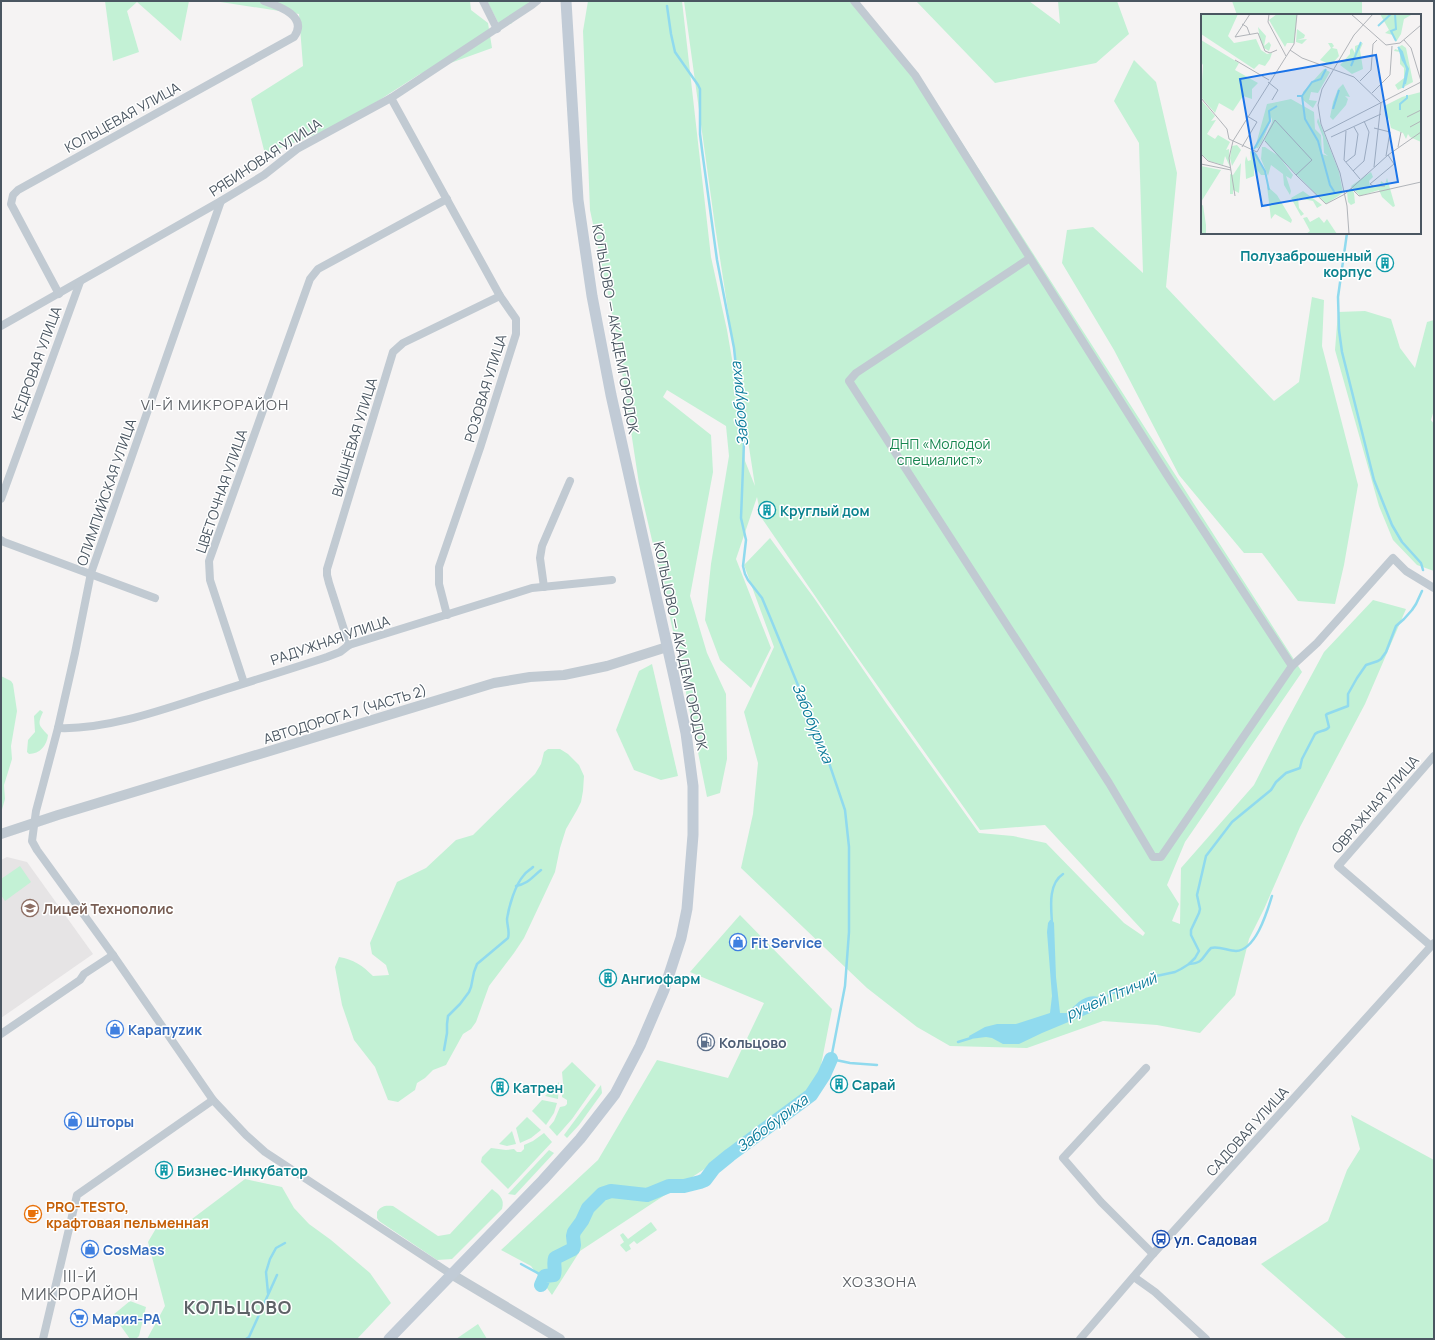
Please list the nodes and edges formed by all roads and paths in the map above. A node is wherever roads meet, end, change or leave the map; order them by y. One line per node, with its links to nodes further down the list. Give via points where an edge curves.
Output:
1 (264, 1): 12 (street, КОЛЬЦЕВАЯ УЛИЦА, via 293,15 297,24 294,37 13,195 11,204)
2 (483, 1): 6 (street)
3 (537, 1): 6 (street, РЯБИНОВАЯ УЛИЦА)
4 (566, 1): 25 (main road, КОЛЬЦОВО — АКАДЕМГОРОДОК, via 578,200 591,289 611,395)
5 (854, 1): 10 (street, via 915,76)
6 (497, 29): 7 (street, РЯБИНОВАЯ УЛИЦА)
7 (391, 98): 8 (street, РОЗОВАЯ УЛИЦА); 9 (street, РЯБИНОВАЯ УЛИЦА, via 297,149 264,175)
8 (447, 199): 13 (street, РОЗОВАЯ УЛИЦА); 27 (street, ЦВЕТОЧНАЯ УЛИЦА, via 318,269 310,279 209,561 210,580)
9 (221, 201): 11 (street, РЯБИНОВАЯ УЛИЦА); 18 (street, ОЛИМПИЙСКАЯ УЛИЦА)
10 (1030, 258): 26 (street); 26 (street, via 849,381 1153,857 1161,857)
11 (80, 282): 12 (street, РЯБИНОВАЯ УЛИЦА); 16 (street, КЕДРОВАЯ УЛИЦА)
12 (59, 294): 14 (street, РЯБИНОВАЯ УЛИЦА)
13 (500, 296): 23 (street, РОЗОВАЯ УЛИЦА, via 516,319 516,334 439,567 439,584); 24 (street, ВИШНЁВАЯ УЛИЦА, via 404,343 393,352 327,575)
14 (1, 326)
15 (570, 481): 20 (street, via 542,546 540,558)
16 (1, 499)
17 (1, 540): 18 (street)
18 (91, 573): 22 (street); 28 (street, ОЛИМПИЙСКАЯ УЛИЦА)
19 (612, 580): 20 (street, РАДУЖНАЯ УЛИЦА)
20 (544, 587): 23 (street, РАДУЖНАЯ УЛИЦА, via 532,588)
21 (1434, 588): 26 (street, via 1406,572 1393,558 1317,643)
22 (155, 598)
23 (447, 615): 24 (street, РАДУЖНАЯ УЛИЦА)
24 (350, 645): 27 (street, РАДУЖНАЯ УЛИЦА, via 327,657)
25 (667, 647): 30 (street, АВТОДОРОГА 7 (ЧАСТЬ 2), via 607,666 571,674 494,683); 38 (main road, КОЛЬЦОВО — АКАДЕМГОРОДОК, via 686,733 693,786 693,835 687,909 681,938 664,990 640,1046 614,1094 580,1139 543,1180)
26 (1292, 666)
27 (244, 683): 28 (street, РАДУЖНАЯ УЛИЦА, via 159,711 75,729)
28 (58, 728): 30 (street, ОЛИМПИЙСКАЯ УЛИЦА)
29 (1434, 756): 32 (street, ОВРАЖНАЯ УЛИЦА, via 1338,866)
30 (34, 823): 31 (street, АВТОДОРОГА 7 (ЧАСТЬ 2)); 33 (street, ОЛИМПИЙСКАЯ УЛИЦА, via 32,841 37,850)
31 (1, 834)
32 (1433, 944): 37 (street, САДОВАЯ УЛИЦА)
33 (113, 955): 34 (street); 36 (street, ОЛИМПИЙСКАЯ УЛИЦА)
34 (1, 1034)
35 (1146, 1068): 37 (street, via 1063,1158 1101,1202)
36 (213, 1100): 38 (street, ОЛИМПИЙСКАЯ УЛИЦА, via 265,1152); 40 (street, via 77,1195)
37 (1154, 1254): 39 (street, САДОВАЯ УЛИЦА)
38 (451, 1274): 41 (main road, КОЛЬЦОВО — АКАДЕМГОРОДОК); 42 (street)
39 (1134, 1277): 43 (street, САДОВАЯ УЛИЦА); 44 (street)
40 (43, 1339)
41 (389, 1339)
42 (560, 1339)
43 (1080, 1339)
44 (1206, 1339)

